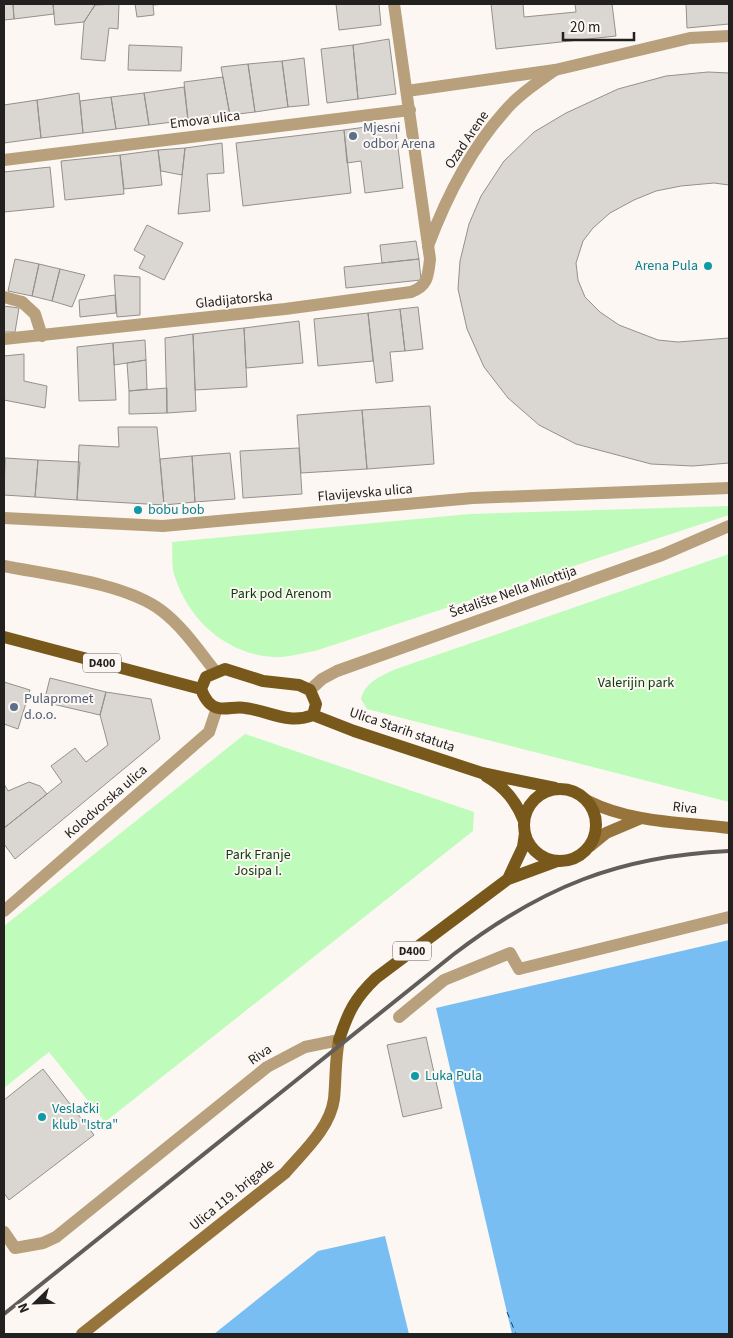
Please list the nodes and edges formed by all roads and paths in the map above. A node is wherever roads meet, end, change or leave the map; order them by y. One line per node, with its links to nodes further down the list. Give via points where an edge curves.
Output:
1 (394, 4): 4 (street, Ozad Arene)
2 (729, 36): 3 (street, Ozad Arene, via 690,38)
3 (554, 70): 4 (street, Ozad Arene); 7 (street, Ozad Arene, via 522,94 486,136 456,183)
4 (407, 91): 5 (street, Ozad Arene)
5 (410, 110): 6 (street, Emova ulica); 7 (street, Ozad Arene)
6 (4, 160)
7 (428, 246): 8 (street, Ozad Arene, via 430,259)
8 (426, 283): 10 (street, Gladijatorska, via 411,292 314,306)
9 (4, 297): 10 (street, via 22,302 35,314)
10 (42, 336): 11 (street, Gladijatorska)
11 (4, 339)
12 (729, 488): 13 (street, Flavijevska ulica, via 473,498 162,526)
13 (4, 518)
14 (729, 526): 19 (street, Šetalište Nella Milottija, via 662,555 337,671 322,678)
15 (4, 566): 17 (street, via 109,588 140,598 162,611)
16 (4, 637): 18 (main road, D400)
17 (215, 672): 18 (main road, via 206,677); 19 (main road, via 226,669 263,681 299,685)
18 (201, 689): 20 (main road, via 206,700)
19 (310, 690): 21 (main road, via 316,704)
20 (217, 708): 21 (main road, via 245,708 285,719 301,720); 31 (street, Kolodvorska ulica, via 209,732)
21 (313, 715): 22 (main road, Ulica Starih statuta)
22 (482, 773): 23 (main road, Ulica Starih statuta); 26 (main road, Ulica Starih statuta, via 506,790 519,808)
23 (555, 788): 24 (main road, via 567,788); 26 (main road, D400, via 534,799 527,810)
24 (588, 801): 25 (main road, Riva, via 609,812); 28 (main road, via 597,823)
25 (639, 819): 27 (main road, Riva); 28 (main road, Riva, via 606,833)
26 (524, 827): 29 (main road, via 536,852); 30 (main road, D400, via 524,847)
27 (729, 828)
28 (590, 846): 29 (main road, D400, via 581,855)
29 (557, 861): 30 (main road, D400)
30 (508, 879): 34 (main road, D400, via 376,978 360,994)
31 (4, 911)
32 (729, 916): 33 (street, via 518,969 510,953 444,980)
33 (399, 1017)
34 (339, 1040): 35 (street, Riva, via 305,1047 267,1067 43,1244 15,1248); 36 (main road, Ulica 119. brigade, via 334,1101 313,1141 285,1173)
35 (4, 1232)
36 (82, 1334)

